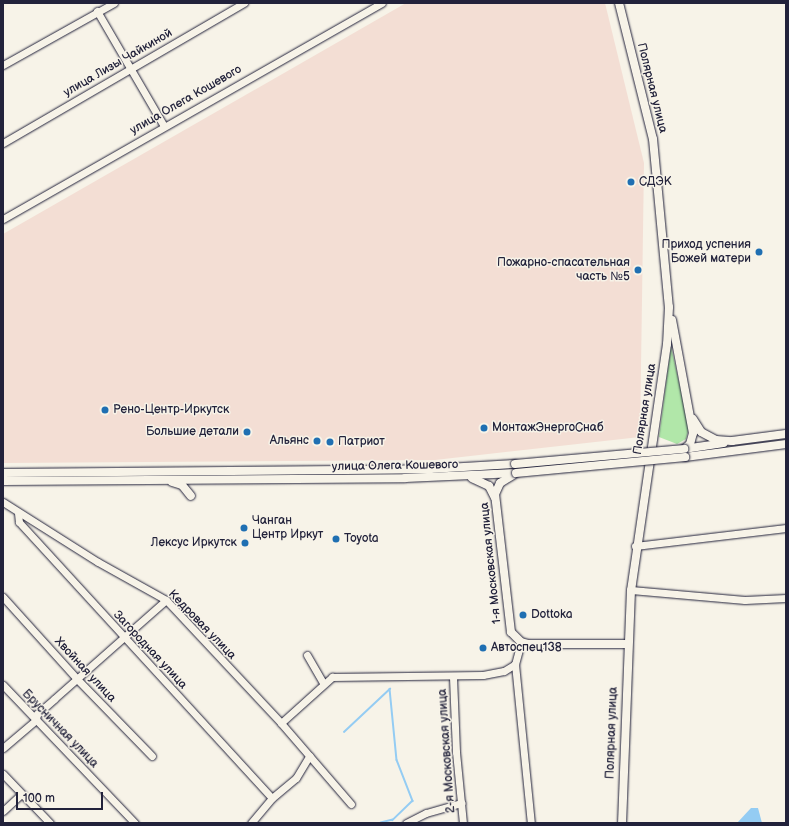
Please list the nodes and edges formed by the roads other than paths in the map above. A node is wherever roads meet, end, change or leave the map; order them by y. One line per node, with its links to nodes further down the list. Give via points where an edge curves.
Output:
1 (114, 3): 5 (street)
2 (244, 3): 7 (street, улица Лизы Чайкиной)
3 (382, 3): 8 (street, улица Олега Кошевого)
4 (619, 3): 11 (main road, Полярная улица, via 653,139)
5 (98, 11): 6 (street); 7 (street)
6 (3, 65)
7 (130, 68): 8 (street); 9 (street, улица Лизы Чайкиной)
8 (164, 126): 10 (street, улица Олега Кошевого)
9 (3, 143)
10 (3, 219)
11 (669, 307): 12 (main road); 27 (main road, Полярная улица, via 667,344)
12 (691, 414): 14 (main road, via 699,430 707,436 732,441); 16 (main road, via 692,439)
13 (786, 434): 14 (main road)
14 (752, 439): 16 (main road, улица Олега Кошевого)
15 (786, 444): 16 (main road, улица Олега Кошевого)
16 (684, 453): 17 (main road, улица Олега Кошевого, bridge, via 430,469); 18 (main road, улица Олега Кошевого, bridge)
17 (3, 473)
18 (516, 473): 19 (main road, улица Олега Кошевого); 23 (main road, 1-я Московская улица, via 500,483)
19 (467, 476): 20 (main road, улица Олега Кошевого); 23 (main road, via 486,484)
20 (162, 480): 21 (main road, улица Олега Кошевого); 22 (main road, via 182,485)
21 (3, 481)
22 (191, 496)
23 (495, 498): 33 (main road, 1-я Московская улица, via 509,625 511,632)
24 (3, 502): 25 (street, Кедровая улица)
25 (18, 513): 31 (street, Кедровая улица); 32 (street, Загородная улица, via 19,522)
26 (786, 528): 27 (street)
27 (635, 546): 28 (main road, Полярная улица)
28 (630, 590): 30 (street, via 745,600); 34 (main road, Полярная улица)
29 (3, 597): 38 (street, Хвойная улица)
30 (786, 598)
31 (166, 600): 32 (street); 42 (street, Кедровая улица)
32 (124, 639): 38 (street); 48 (street, Загородная улица)
33 (521, 642): 34 (main road); 36 (street)
34 (627, 644): 58 (main road, Полярная улица)
35 (307, 655): 39 (street)
36 (515, 664): 37 (street, via 504,671); 57 (street)
37 (453, 677): 39 (street, via 332,677); 50 (street, 2-я Московская улица, via 456,752)
38 (78, 680): 41 (street, via 37,714); 44 (street, Хвойная улица)
39 (323, 683): 42 (street)
40 (3, 685): 41 (street, Брусничная улица)
41 (36, 720): 43 (street); 53 (street, Брусничная улица)
42 (281, 723): 45 (street, Кедровая улица)
43 (3, 748)
44 (152, 756)
45 (309, 756): 48 (street, via 296,778); 49 (street, Кедровая улица)
46 (3, 774): 47 (street)
47 (21, 794): 51 (street); 52 (street)
48 (272, 798): 54 (street)
49 (351, 804)
50 (462, 804): 55 (street, via 426,813); 56 (street, 2-я Московская улица)
51 (3, 811)
52 (50, 823)
53 (135, 823)
54 (252, 823)
55 (406, 823)
56 (463, 823)
57 (531, 823)
58 (622, 823)

